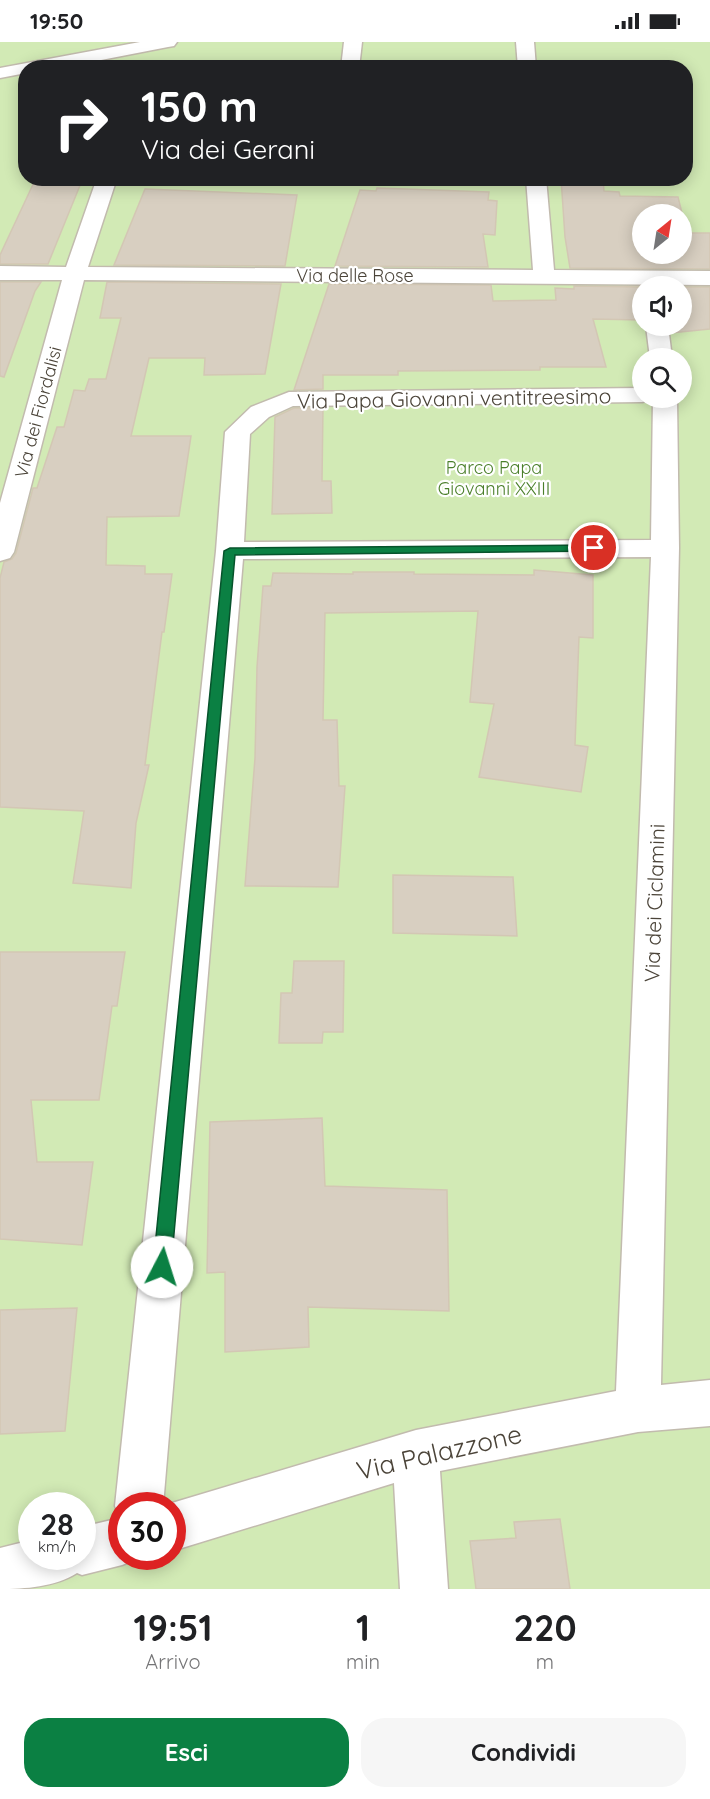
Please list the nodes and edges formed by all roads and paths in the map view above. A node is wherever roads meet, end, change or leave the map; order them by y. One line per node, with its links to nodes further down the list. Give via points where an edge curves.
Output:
1 (353, 42): 6 (street)
2 (525, 42): 7 (street)
3 (157, 43): 4 (street); 5 (street)
4 (69, 60)
5 (148, 60)
6 (351, 60)
7 (526, 60)
8 (18, 70): 9 (street)
9 (0, 73)
10 (104, 186): 13 (street, Via dei Fiordalisi)
11 (537, 186): 14 (street)
12 (0, 273): 13 (street, Via delle Rose)
13 (75, 273): 14 (street, Via delle Rose); 22 (street, Via dei Fiordalisi)
14 (544, 276): 17 (street, Via delle Rose)
15 (710, 278): 16 (street, Via delle Rose)
16 (692, 279)
17 (632, 281)
18 (632, 395): 21 (street, Via Papa Giovanni ventitreesimo, via 289,399 260,412 238,432)
19 (665, 408): 20 (street, Via dei Ciclamini)
20 (665, 548): 21 (street); 24 (street, Via dei Ciclamini)
21 (230, 551): 26 (street, Via Papa Giovanni ventitreesimo)
22 (0, 552)
23 (710, 1403): 24 (street, Via Palazzone)
24 (638, 1409): 25 (street, Via Palazzone)
25 (416, 1453): 27 (street, Via Palazzone); 30 (street)
26 (140, 1492)
27 (186, 1523)
28 (18, 1567): 29 (street)
29 (0, 1572)
30 (424, 1589)

